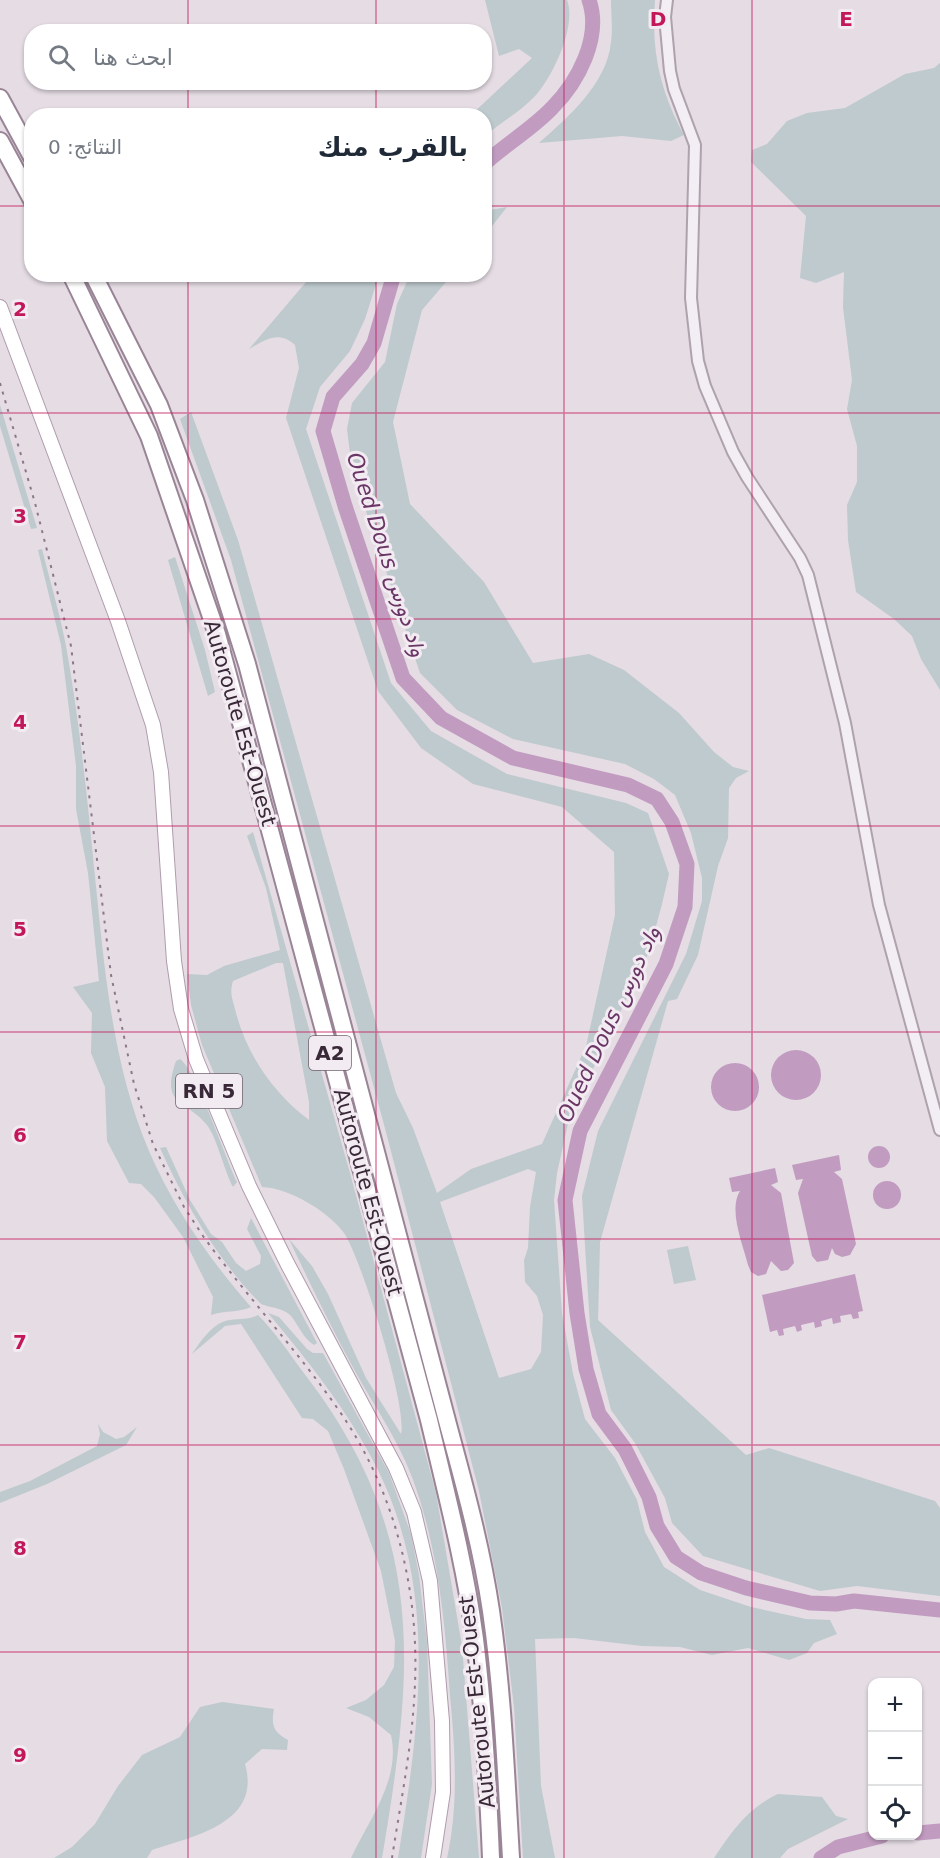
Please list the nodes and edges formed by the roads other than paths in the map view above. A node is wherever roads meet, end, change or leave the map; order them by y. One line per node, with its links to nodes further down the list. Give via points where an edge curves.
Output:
1 (667, 0): 9 (street, via 665,17 674,89 695,145 691,298 698,361 733,452 808,575 845,723 879,905)
2 (0, 98): 4 (highway)
3 (0, 141): 5 (highway)
4 (24, 142)
5 (24, 185)
6 (75, 282): 11 (highway, Autoroute Est-Ouest / A2, via 149,436 217,634 426,1409 475,1639 488,1772)
7 (97, 282): 12 (highway, Autoroute Est-Ouest / A2, via 159,405 195,500 247,664 447,1420 491,1610 506,1751)
8 (0, 307): 10 (main road, RN 5, via 153,725 161,772 174,961 196,1059 249,1185 396,1468 414,1512 430,1581 441,1710 443,1792)
9 (940, 1130)
10 (434, 1858)
11 (491, 1858)
12 (511, 1858)

